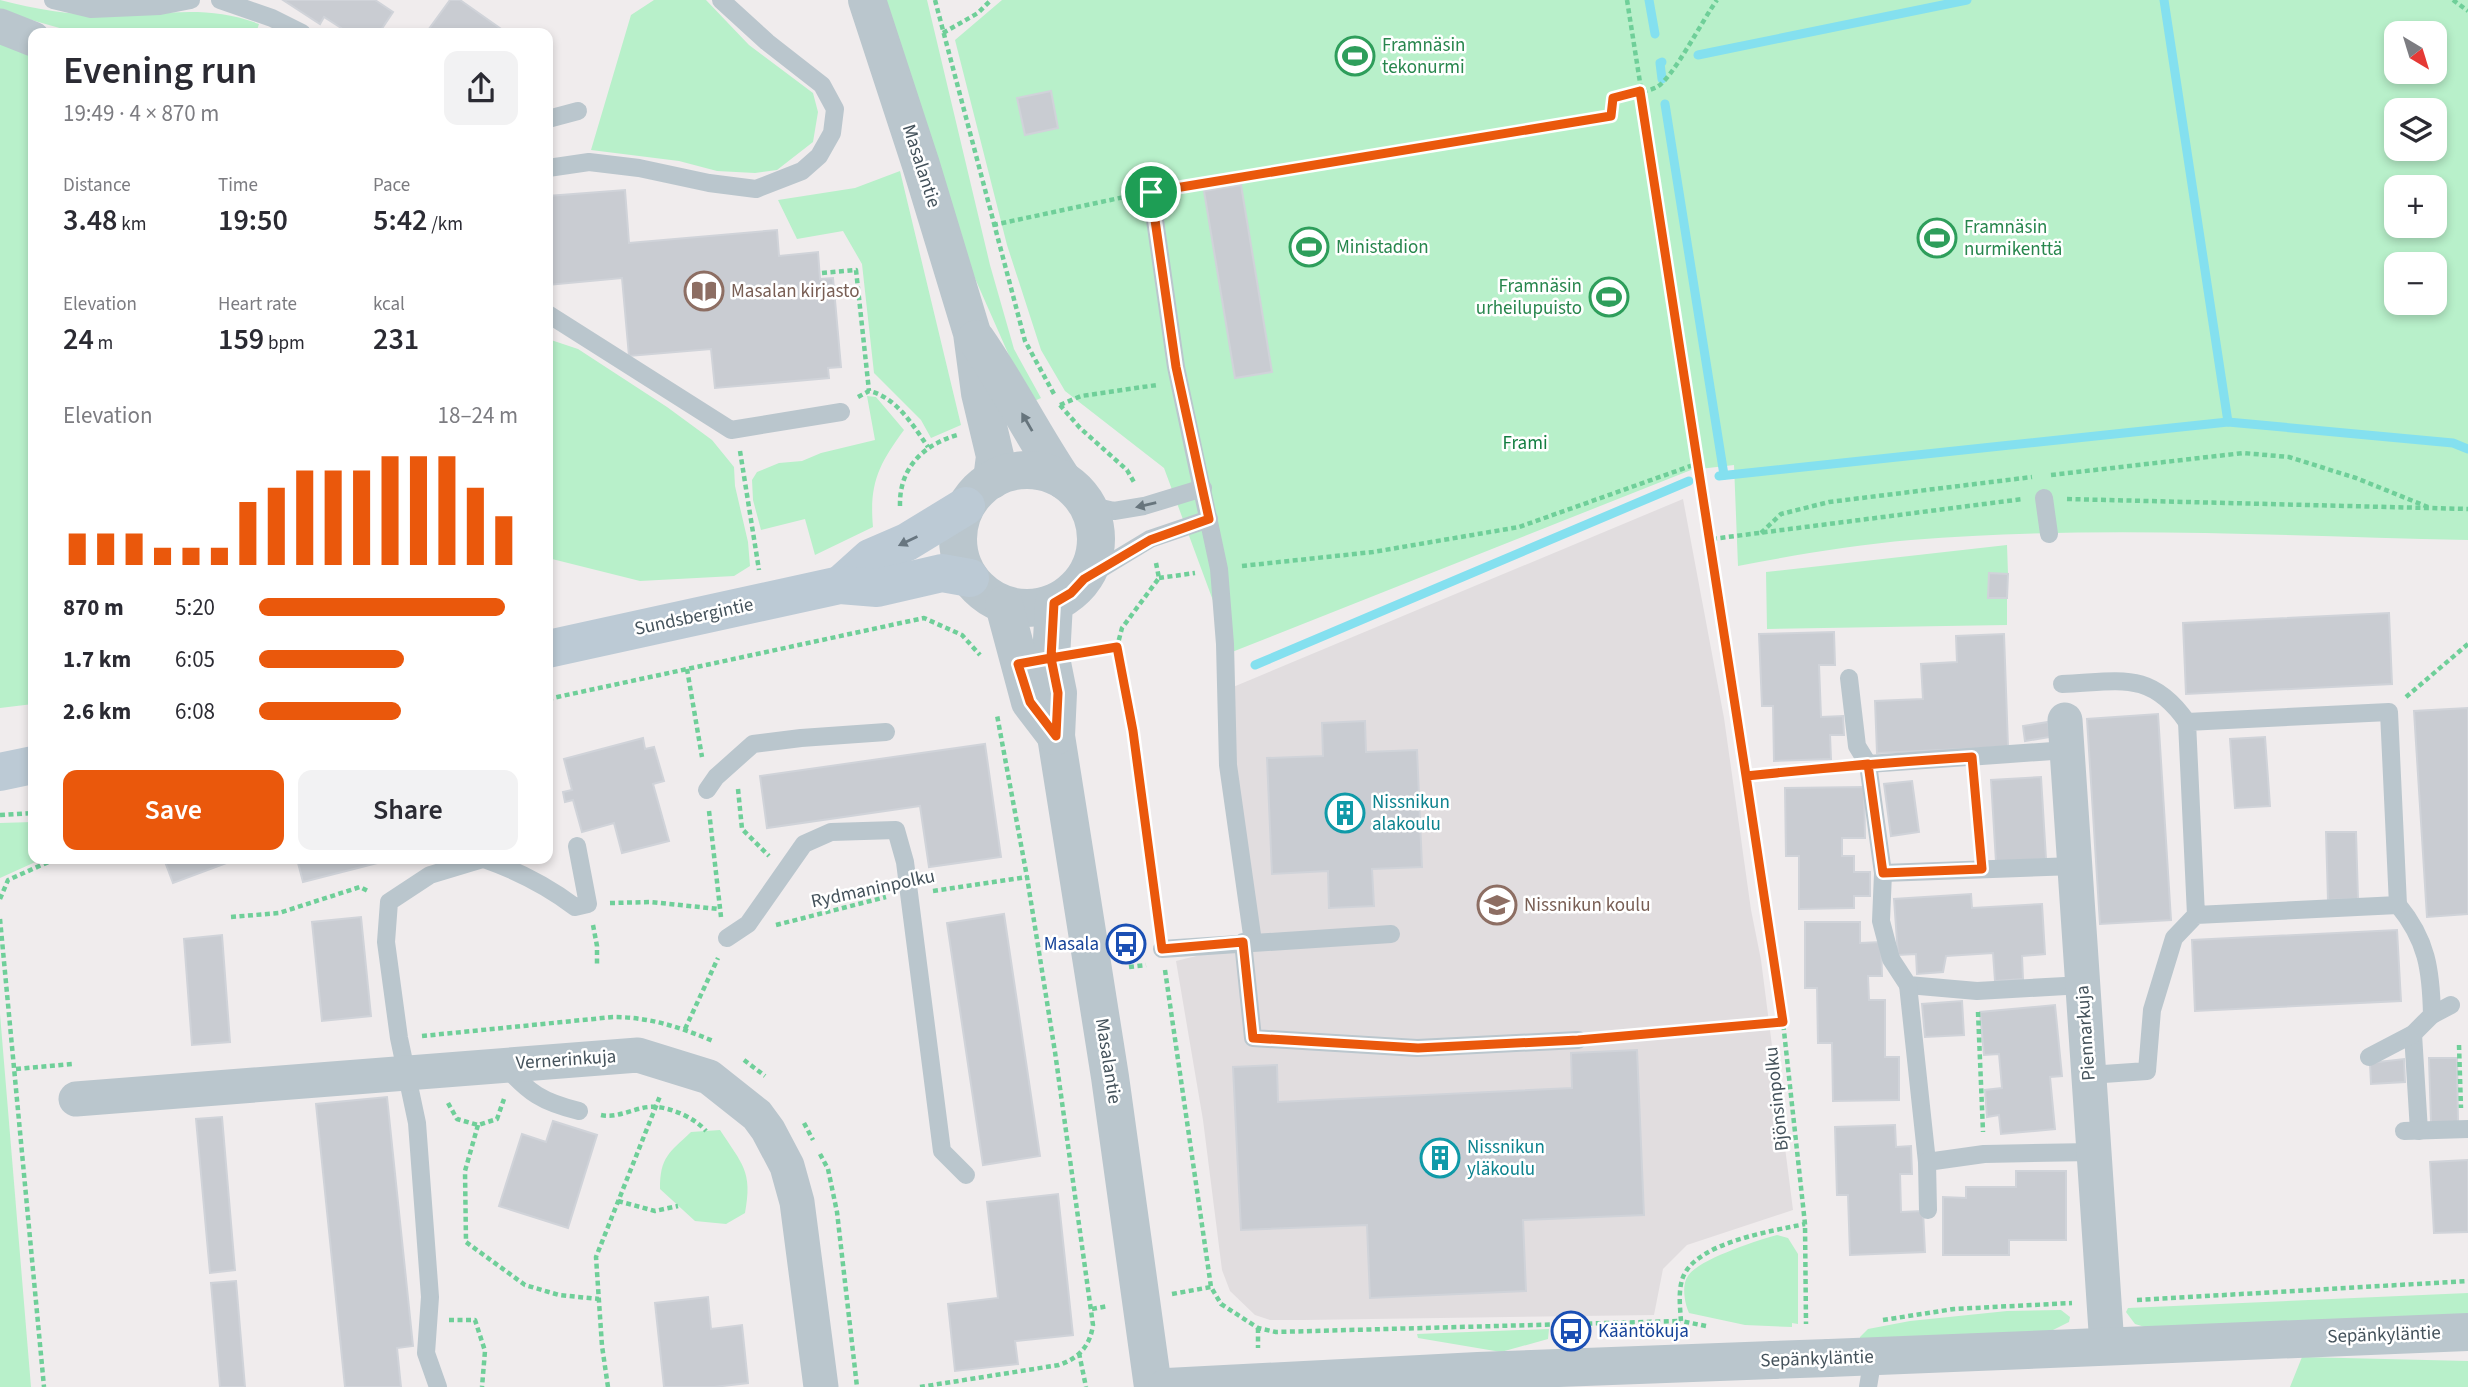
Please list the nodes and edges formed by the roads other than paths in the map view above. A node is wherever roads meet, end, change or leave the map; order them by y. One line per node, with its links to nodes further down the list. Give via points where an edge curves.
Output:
1 (53, 0): 2 (lane, via 91,9)
2 (191, 0)
3 (220, 0): 7 (lane)
4 (721, 0): 11 (lane, via 822,85 835,109 832,133 819,156 802,171 756,189 590,162)
5 (867, 0): 14 (street, Masalantie)
6 (0, 26): 8 (street)
7 (292, 28)
8 (28, 37)
9 (579, 111): 10 (lane)
10 (553, 118)
11 (553, 166)
12 (1151, 192): 16 (lane, via 1176,367)
13 (553, 317): 15 (lane, via 732,430)
14 (972, 333): 17 (street, Masalantie, one-way to 14, via 1041,447 1005,380); 18 (street, Masalantie, via 995,456)
15 (841, 412)
16 (1203, 488): 17 (lane, one-way to 17, via 1114,511); 20 (lane)
17 (1076, 492): 18 (street, via 1040,471 1016,471); 23 (street, via 1097,535 1094,558)
18 (979, 493): 22 (street, via 958,535); 24 (main road, Sundsbergintie, one-way to 24, via 907,542 870,558)
19 (2044, 498): 21 (lane)
20 (1209, 519): 23 (lane, via 1150,540); 47 (lane, via 1219,569 1228,765)
21 (2049, 534)
22 (970, 578): 24 (main road, Sundsbergintie, via 942,573 877,588); 26 (street)
23 (1084, 579): 25 (street)
24 (840, 585): 27 (main road, Sundsbergintie)
25 (1054, 603): 26 (street, via 1038,608); 28 (street, Masalantie)
26 (1004, 605): 28 (street, Masalantie)
27 (553, 648)
28 (1035, 661): 72 (street, Masalantie, via 1030,702 1056,736)
29 (1849, 678): 34 (lane, via 1857,746)
30 (2062, 684): 31 (lane, via 2138,681 2173,703)
31 (2187, 722): 43 (lane, via 2389,712); 44 (lane)
32 (886, 732): 37 (lane, via 753,744)
33 (2066, 735): 34 (lane, via 1972,757); 41 (street, Piennarkuja)
34 (1868, 764): 42 (lane)
35 (28, 766): 36 (main road)
36 (0, 772)
37 (707, 790)
38 (576, 846): 40 (lane, via 588,904 575,907 554,890)
39 (466, 864): 57 (lane, via 430,875 389,902 386,942)
40 (497, 864)
41 (2075, 866): 42 (lane); 50 (street, Piennarkuja)
42 (1883, 873): 49 (lane, via 1881,921 1891,959)
43 (2398, 905): 44 (lane); 52 (lane, via 2415,926 2427,958)
44 (2196, 915): 58 (lane, via 2174,938 2151,1010 2147,1071)
45 (1391, 934): 47 (lane)
46 (727, 938): 64 (lane, via 748,924 804,844 831,832 896,830 905,862 942,1151)
47 (1248, 942): 48 (lane); 54 (lane, via 1253,1038 1418,1048)
48 (1162, 949)
49 (1908, 985): 50 (lane, via 1977,991); 63 (lane)
50 (2083, 985): 58 (street, Piennarkuja)
51 (2451, 1005): 52 (lane)
52 (2432, 1015): 53 (lane)
53 (2413, 1034): 55 (lane); 61 (lane, via 2412,1131)
54 (1578, 1040)
55 (2369, 1057)
56 (503, 1064): 57 (street, Vernerinkuja); 60 (lane, via 522,1085 551,1104); 71 (street, Vernerinkuja, via 638,1055 709,1077 757,1115 787,1166 797,1202)
57 (407, 1071): 59 (street, Vernerinkuja); 70 (lane, via 417,1123 430,1297 426,1353)
58 (2089, 1075): 62 (street, Piennarkuja)
59 (76, 1099)
60 (579, 1111)
61 (2465, 1129)
62 (2093, 1152): 63 (lane, via 1984,1154); 67 (street, Piennarkuja)
63 (1927, 1162): 65 (lane)
64 (967, 1175)
65 (1928, 1210)
66 (2468, 1332): 67 (street, Sepänkyläntie)
67 (2107, 1346): 68 (street, Sepänkyläntie)
68 (1872, 1355): 69 (street, Sepänkyläntie, bridge)
69 (1478, 1379): 73 (street, Sepänkyläntie)
70 (438, 1387)
71 (821, 1387)
72 (1153, 1387)
73 (1167, 1387)

